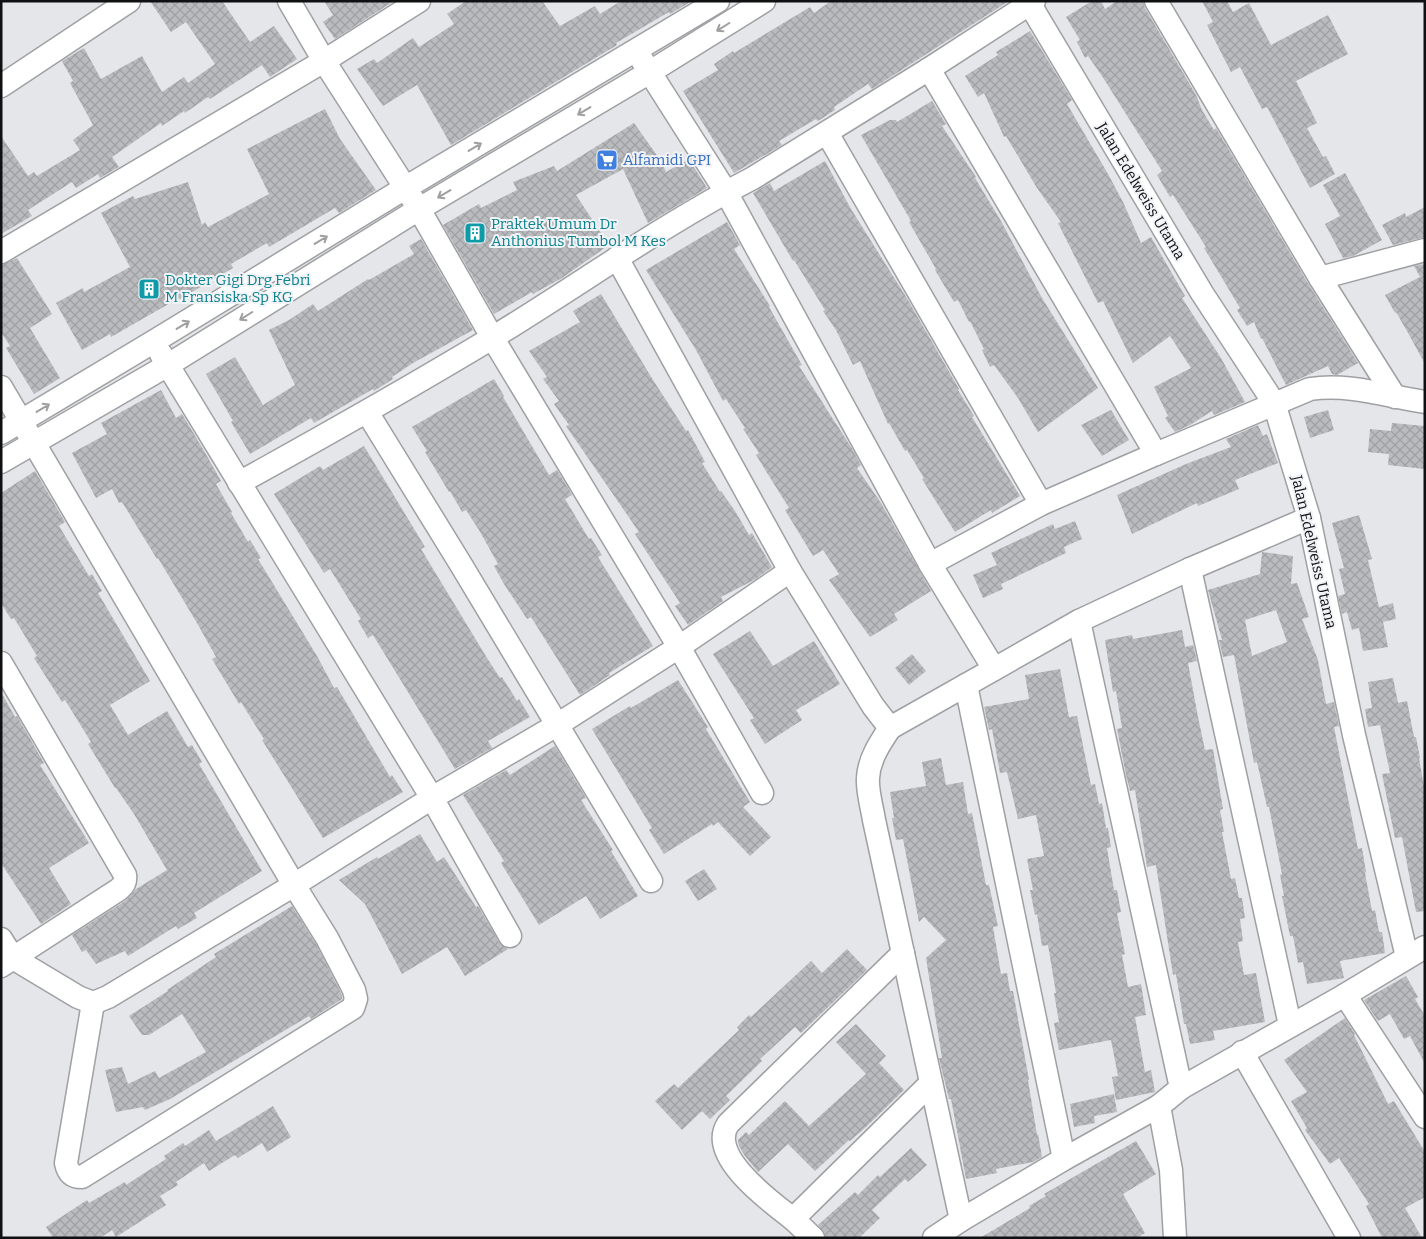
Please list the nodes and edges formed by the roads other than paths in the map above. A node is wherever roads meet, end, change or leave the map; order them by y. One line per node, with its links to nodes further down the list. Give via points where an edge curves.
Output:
1 (129, 1): 12 (street)
2 (289, 1): 9 (street)
3 (419, 1): 9 (street)
4 (718, 1): 8 (street)
5 (764, 1): 11 (street, one-way to 11)
6 (1156, 1): 20 (street)
7 (1031, 2): 10 (street); 27 (street, Jalan Edelweiss Utama, via 1202,292)
8 (636, 51): 11 (street); 14 (street, one-way to 8)
9 (324, 61): 14 (street); 18 (street)
10 (930, 69): 13 (street); 32 (street)
11 (650, 72): 15 (street); 16 (street, one-way to 16)
12 (1, 86)
13 (827, 132): 15 (street); 35 (street)
14 (405, 188): 16 (street); 22 (street, one-way to 14)
15 (726, 192): 19 (street); 37 (street)
16 (419, 209): 21 (street); 23 (street, one-way to 23)
17 (1425, 250): 20 (street)
18 (1, 252)
19 (617, 258): 21 (street); 39 (street)
20 (1320, 278): 25 (street)
21 (492, 337): 28 (street); 41 (street)
22 (154, 342): 23 (street); 29 (street, one-way to 22)
23 (168, 365): 31 (street); 34 (street)
24 (1, 387): 29 (street)
25 (1395, 397): 26 (street); 27 (street, via 1361,389 1326,386)
26 (1425, 402)
27 (1274, 403): 32 (street); 36 (street, Jalan Edelweiss Utama)
28 (367, 412): 34 (street); 45 (street)
29 (23, 421): 30 (street); 31 (street)
30 (1, 433)
31 (33, 443): 33 (street); 50 (street)
32 (1156, 454): 35 (street)
33 (1, 462)
34 (239, 483): 48 (street)
35 (1041, 504): 37 (street)
36 (1308, 518): 38 (street); 53 (street, Jalan Edelweiss Utama, via 1354,735)
37 (930, 564): 43 (street)
38 (1190, 569): 40 (street); 58 (street)
39 (790, 571): 41 (street); 46 (street, via 873,706)
40 (1080, 622): 43 (street); 61 (street)
41 (679, 647): 45 (street); 47 (street)
42 (1, 662): 55 (street, via 125,875 124,884 118,890)
43 (994, 669): 44 (street)
44 (966, 684): 46 (street); 64 (street)
45 (557, 725): 48 (street); 49 (street)
46 (890, 728): 54 (street, via 876,750 868,778)
47 (762, 793)
48 (432, 798): 50 (street); 51 (street)
49 (651, 881)
50 (294, 885): 57 (street); 57 (street, via 354,990 353,1008 82,1177 76,1177 67,1169 66,1163)
51 (510, 936)
52 (1, 939): 55 (street)
53 (1416, 952): 56 (street)
54 (903, 953): 60 (street); 65 (street, via 724,1129 730,1162)
55 (7, 962): 57 (street)
56 (1345, 995): 58 (street); 63 (street)
57 (93, 1003)
58 (1290, 1025): 59 (street)
59 (1242, 1052): 61 (street); 70 (street)
60 (931, 1083): 65 (street); 66 (street)
61 (1181, 1088): 62 (street)
62 (1159, 1106): 64 (street); 67 (street, via 1171,1170)
63 (1425, 1117)
64 (1064, 1159): 66 (street)
65 (793, 1219): 68 (street)
66 (961, 1220): 69 (street)
67 (1174, 1237)
68 (813, 1238)
69 (934, 1238)
70 (1349, 1238)

